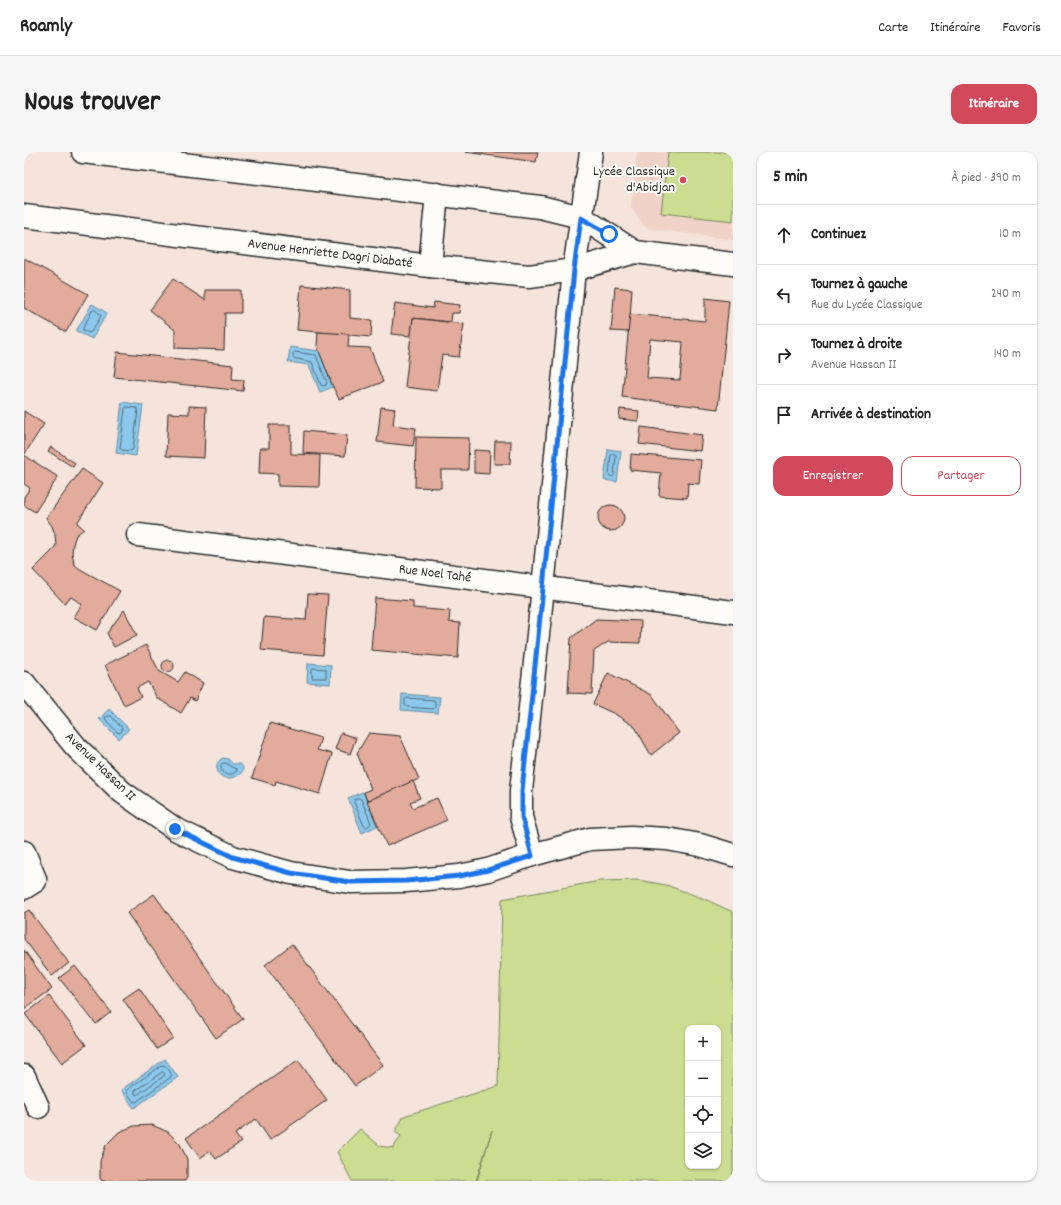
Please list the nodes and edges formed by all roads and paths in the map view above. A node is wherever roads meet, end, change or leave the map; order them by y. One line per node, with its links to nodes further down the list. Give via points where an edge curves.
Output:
1 (83, 152): 3 (street, Avenue Henriette Dagri Diabaté)
2 (591, 152): 5 (street)
3 (437, 194): 5 (street, Avenue Henriette Dagri Diabaté, via 540,207); 8 (street)
4 (24, 216): 8 (street, Avenue Henriette Dagri Diabaté)
5 (581, 218): 6 (street, Avenue Henriette Dagri Diabaté); 9 (street)
6 (635, 252): 7 (street, Avenue Henriette Dagri Diabaté); 9 (street, Avenue Henriette Dagri Diabaté)
7 (733, 264)
8 (430, 266): 9 (street, Avenue Henriette Dagri Diabaté, via 530,276)
9 (574, 270): 11 (street)
10 (138, 535): 11 (street, Rue Noel Tahé)
11 (543, 588): 12 (street, Rue Noel Tahé); 16 (street, via 522,791 522,817)
12 (733, 612)
13 (24, 683): 16 (street, Avenue Hassan II, via 76,747 122,792 175,829 233,857 291,873 358,882 459,876)
14 (24, 852): 17 (street, via 35,879)
15 (730, 855): 16 (street, Avenue Hassan II, via 700,845 631,836 590,839)
16 (532, 856)
17 (24, 888)
18 (24, 1076): 19 (street)
19 (38, 1107)

